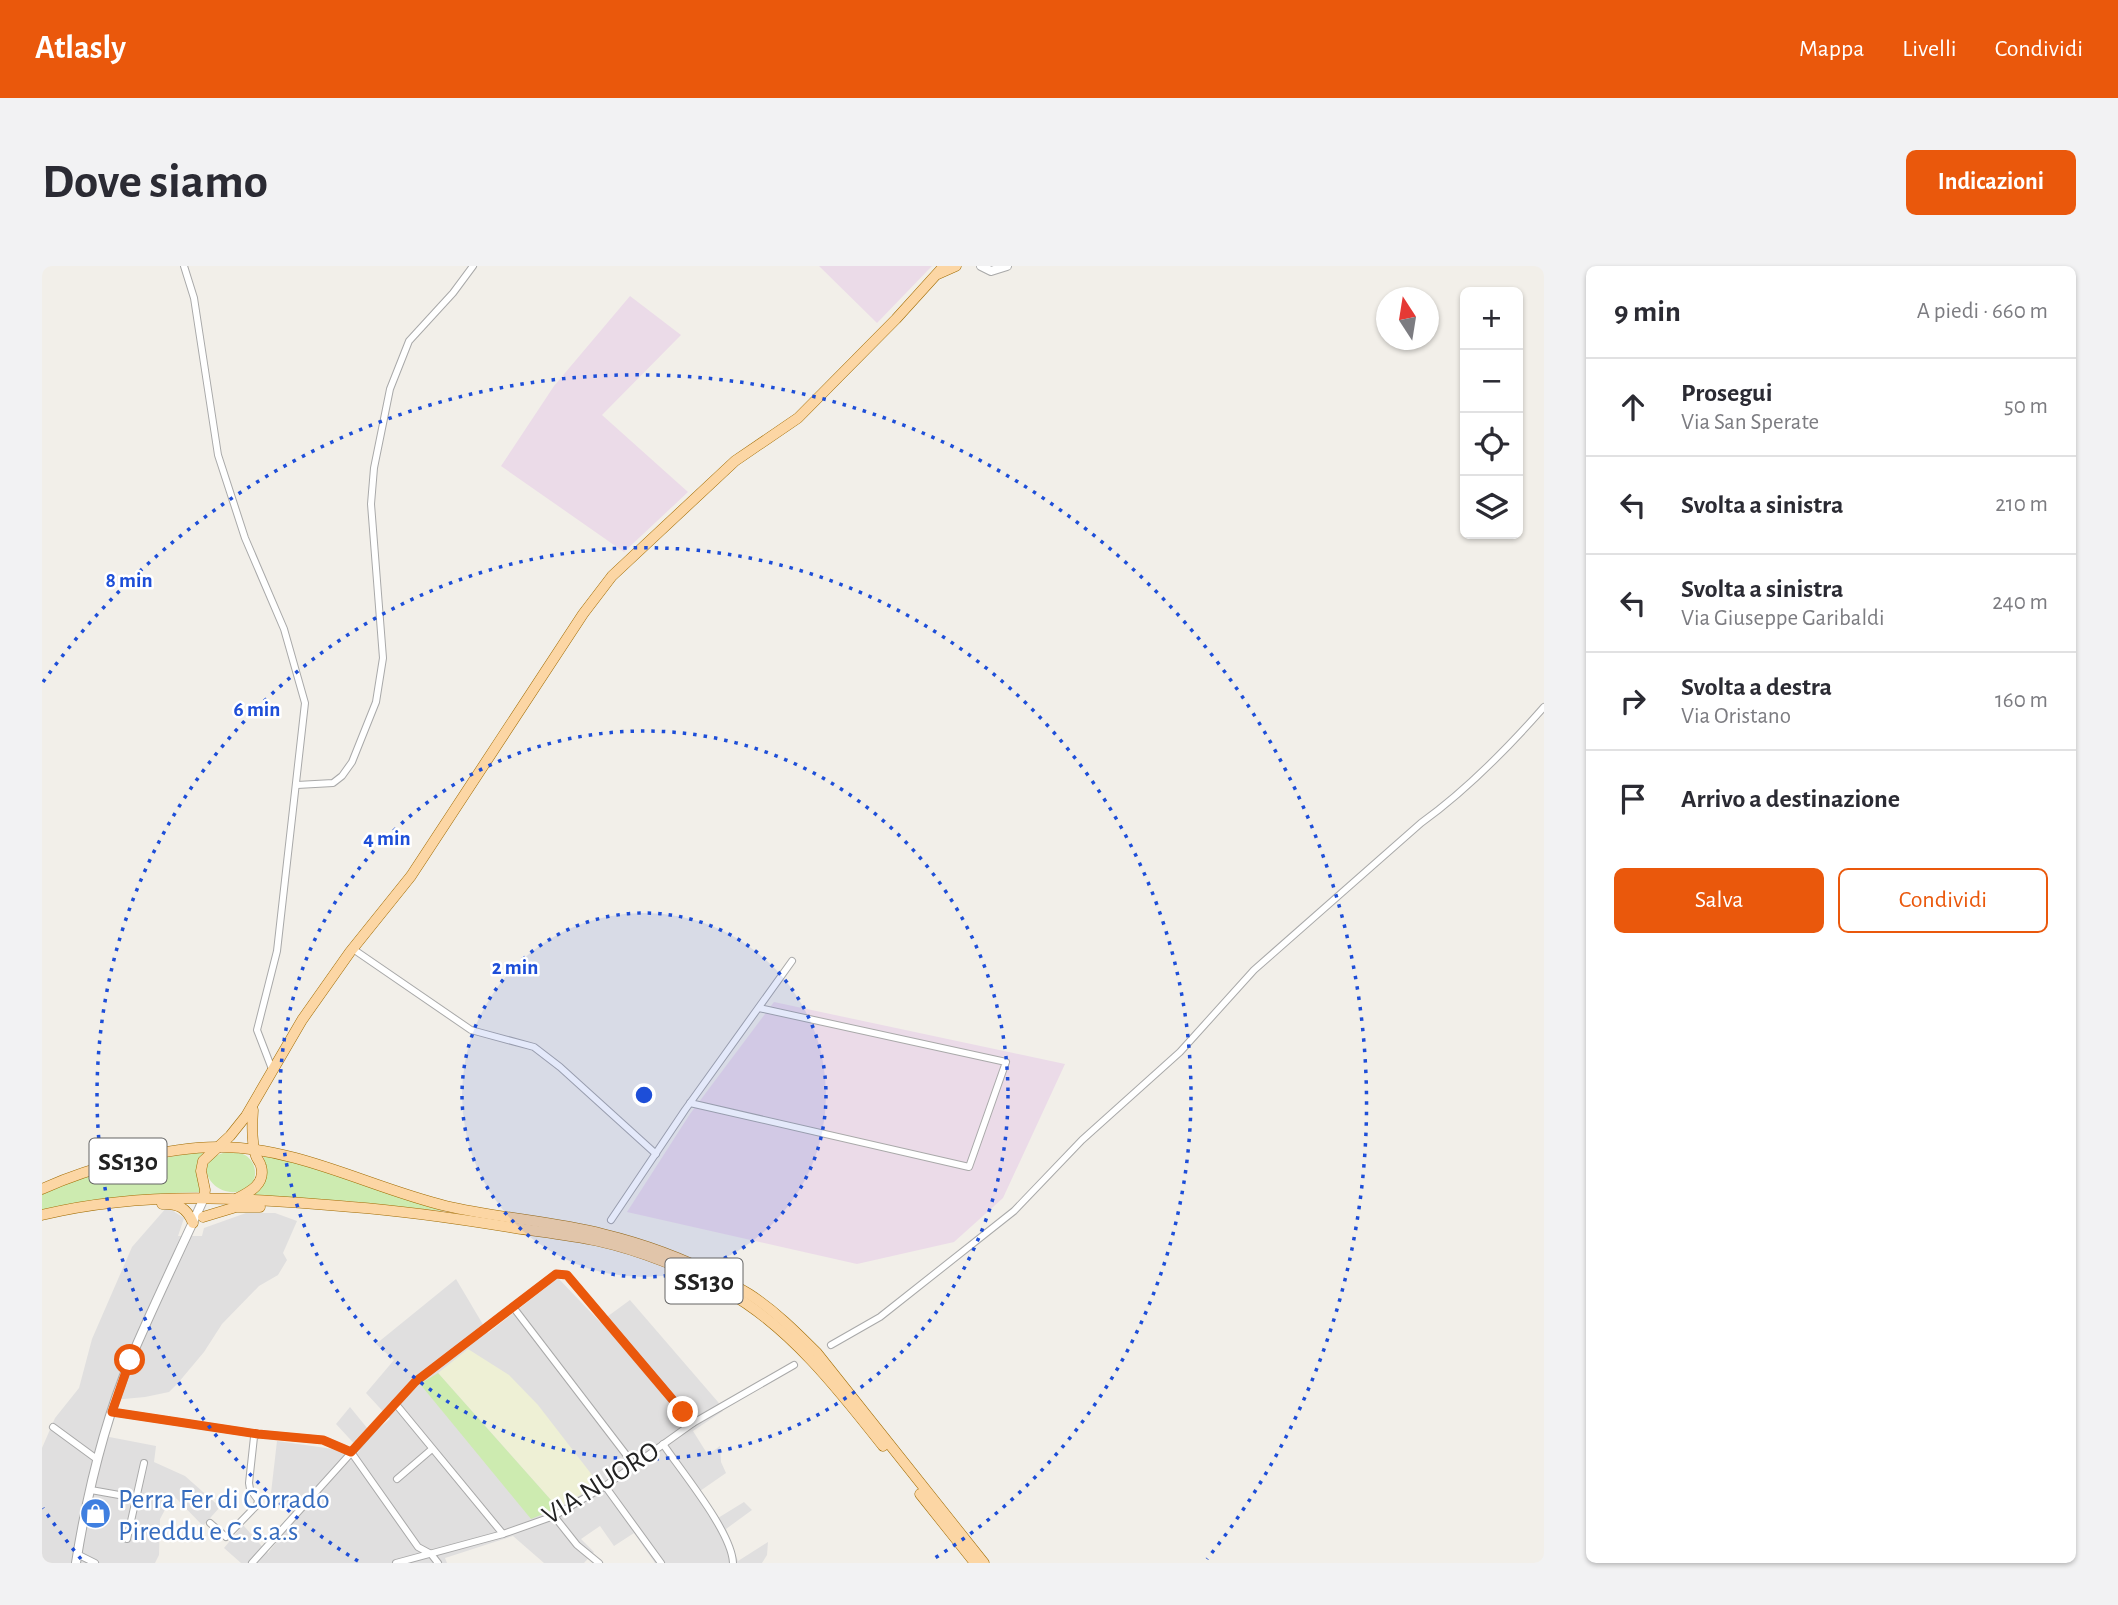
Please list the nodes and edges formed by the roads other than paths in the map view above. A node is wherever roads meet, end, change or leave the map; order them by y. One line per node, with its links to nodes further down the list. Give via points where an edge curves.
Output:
1 (184, 266): 8 (street, via 194,298 218,455 244,538 284,629 305,703)
2 (473, 266): 8 (street, via 409,341 390,389 371,504 383,658 376,702 342,776 333,783)
3 (956, 266): 6 (main road)
4 (981, 266): 5 (street, via 991,271)
5 (1007, 266)
6 (941, 270): 9 (main road, via 798,418 735,461 612,576 411,876)
7 (1544, 707): 28 (street, via 1513,743 1254,970 1180,1052 1082,1140 1014,1211 880,1317)
8 (297, 785): 12 (street, via 277,951 257,1030)
9 (353, 949): 12 (main road); 17 (street, via 471,1030 534,1047)
10 (792, 961): 11 (street)
11 (760, 1008): 14 (street); 14 (street, via 1006,1062 969,1167)
12 (272, 1069): 13 (main road)
13 (254, 1103): 15 (main road); 16 (main road)
14 (690, 1103): 17 (street)
15 (217, 1147): 16 (main road, SS130); 18 (main road, SS130, via 136,1159); 20 (main road, via 201,1166)
16 (255, 1149): 21 (main road, via 262,1169 260,1182); 58 (main road, SS130, via 446,1206 603,1234 702,1269 751,1295 817,1353)
17 (656, 1154): 25 (street)
18 (42, 1189)
19 (143, 1198): 20 (main road, SS130); 23 (main road, SS130); 26 (main road, via 149,1204 180,1206)
20 (204, 1198): 21 (main road, SS130); 26 (street)
21 (236, 1199): 22 (main road, SS130); 24 (street)
22 (292, 1203): 24 (main road, via 275,1208 236,1207); 57 (main road, SS130, via 450,1217 599,1241 727,1291 777,1326 808,1357)
23 (42, 1215)
24 (203, 1217): 26 (street)
25 (611, 1220)
26 (192, 1225): 31 (street, via 130,1360)
27 (513, 1307): 30 (street, via 415,1382); 32 (street, via 556,1274 567,1275); 40 (street)
28 (831, 1345)
29 (794, 1365): 32 (street, VIA NUORO)
30 (396, 1403): 36 (street); 37 (street)
31 (112, 1412): 34 (street); 38 (street)
32 (692, 1423): 35 (street, VIA NUORO)
33 (53, 1427): 38 (street)
34 (258, 1434): 37 (street, via 323,1440); 46 (street, via 249,1483 257,1505 226,1537)
35 (663, 1444): 40 (street, VIA NUORO); 56 (street, via 722,1531)
36 (432, 1449): 41 (street); 47 (street)
37 (351, 1452): 50 (street, via 418,1547); 52 (street)
38 (98, 1460): 43 (street)
39 (144, 1463): 44 (street)
40 (634, 1465): 42 (street, VIA NUORO)
41 (397, 1479)
42 (605, 1486): 45 (street, VIA NUORO); 55 (street)
43 (91, 1490): 44 (street); 49 (street)
44 (136, 1498): 48 (street)
45 (554, 1516): 47 (street, VIA NUORO); 54 (street)
46 (210, 1523)
47 (503, 1534): 50 (street, VIA NUORO)
48 (127, 1539)
49 (76, 1558): 51 (street)
50 (434, 1560): 53 (street, VIA NUORO)
51 (94, 1563)
52 (252, 1563)
53 (396, 1563)
54 (599, 1563)
55 (661, 1563)
56 (733, 1563)
57 (975, 1563)
58 (984, 1563)

